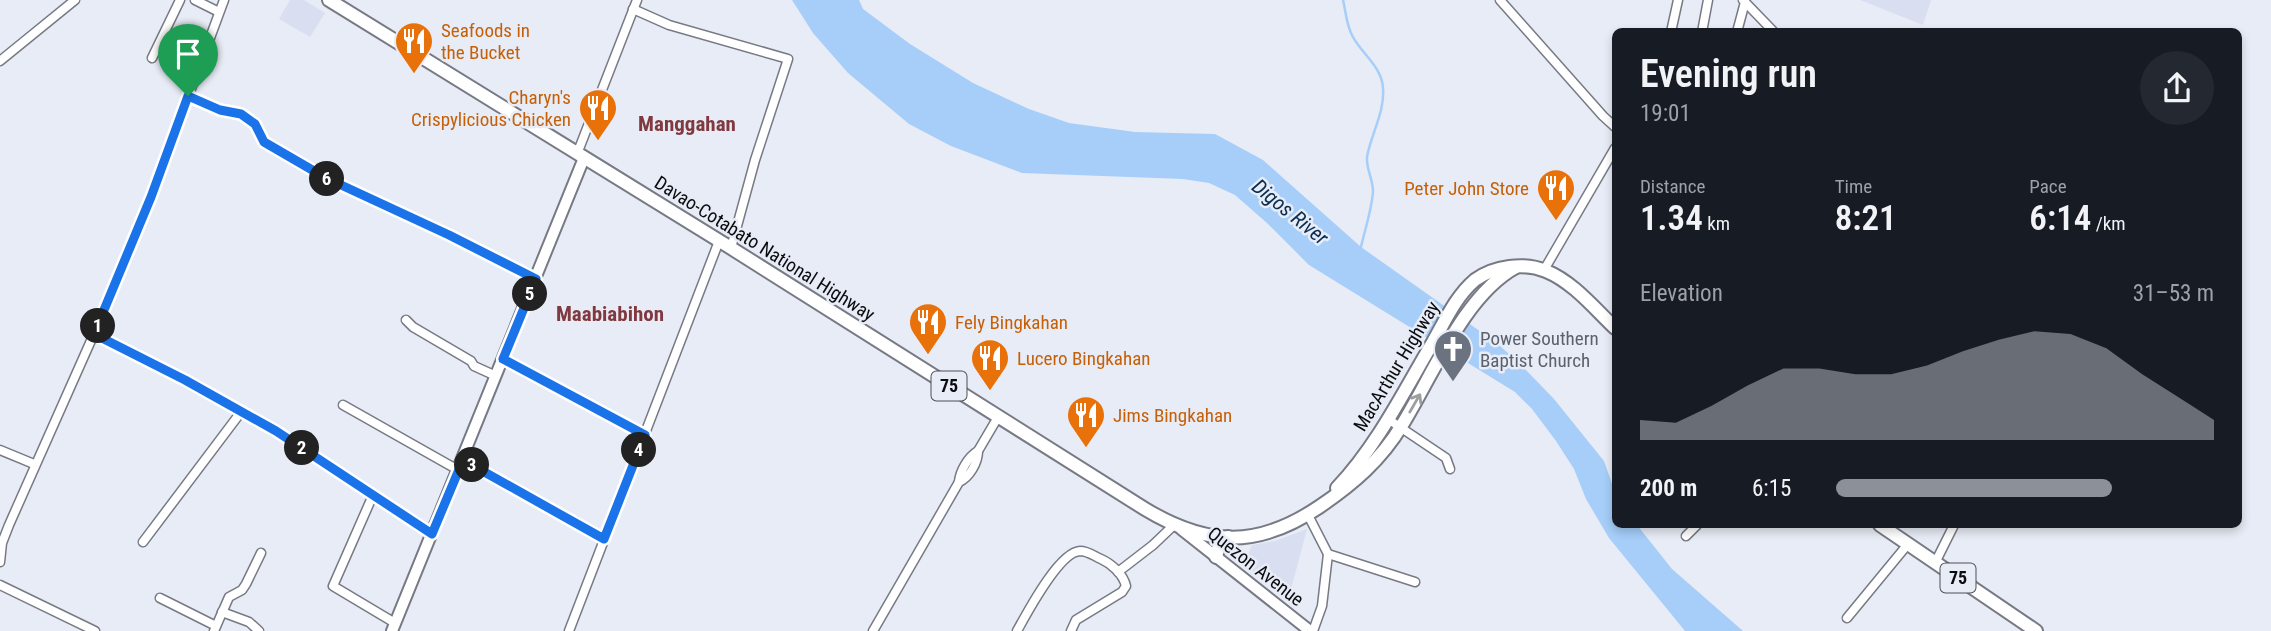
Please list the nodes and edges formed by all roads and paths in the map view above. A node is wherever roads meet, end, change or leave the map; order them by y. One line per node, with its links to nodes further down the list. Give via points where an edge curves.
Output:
1 (75, 0): 18 (street)
2 (180, 0): 17 (street)
3 (195, 0): 12 (street)
4 (224, 0): 12 (street)
5 (329, 0): 22 (highway, Davao-Cotabato National Highway / 75)
6 (637, 0): 11 (street)
7 (1500, 0): 20 (street)
8 (1678, 0): 13 (street)
9 (1708, 0): 14 (street)
10 (1744, 1): 15 (street); 16 (street)
11 (633, 9): 22 (street); 24 (street, via 669,25 788,59)
12 (219, 12): 19 (street)
13 (1672, 28)
14 (1703, 28)
15 (1738, 28)
16 (1769, 28)
17 (152, 58)
18 (0, 61)
19 (188, 96): 27 (street, via 241,114 255,124 264,142 326,178); 30 (street)
20 (1612, 124)
21 (1612, 153): 26 (street)
22 (581, 156): 23 (highway, Davao-Cotabato National Highway / 75); 27 (main road)
23 (719, 241): 24 (highway, Davao-Cotabato National Highway / 75); 38 (street)
24 (731, 248): 35 (highway, Davao-Cotabato National Highway / 75)
25 (1516, 267): 26 (highway, MacArthur Highway / 75); 36 (highway, MacArthur Highway / 75, via 1482,275 1466,289); 37 (highway, MacArthur Highway / 75, one-way to 25, via 1466,316 1490,285)
26 (1544, 270): 29 (highway, MacArthur Highway / 75, via 1565,282)
27 (536, 279): 31 (main road)
28 (406, 320): 32 (street)
29 (1612, 325)
30 (94, 334): 34 (street); 40 (street)
31 (503, 359): 32 (main road); 38 (street)
32 (496, 376): 41 (main road)
33 (343, 405): 41 (street)
34 (241, 412): 43 (street); 54 (street)
35 (998, 417): 46 (highway, Davao-Cotabato National Highway / 75); 72 (street, via 966,479 959,482)
36 (1388, 418): 37 (street); 44 (highway, MacArthur Highway / 75, via 1355,468)
37 (1401, 427): 42 (street, via 1446,458); 44 (highway, MacArthur Highway / 75, via 1363,474)
38 (645, 435): 53 (street)
39 (0, 450): 40 (street)
40 (34, 464): 59 (street, via 2,543)
41 (461, 465): 50 (main road); 53 (street)
42 (1450, 469)
43 (373, 495): 50 (street); 67 (street, via 333,586)
44 (1320, 506): 45 (highway, MacArthur Highway / 75)
45 (1308, 515): 52 (highway, MacArthur Highway / 75, via 1278,530); 57 (street)
46 (1177, 527): 52 (highway, MacArthur Highway / 75); 58 (main road, Quezon Avenue); 61 (street)
47 (1694, 528): 51 (street)
48 (1884, 528): 55 (highway, 75)
49 (1952, 528): 60 (street)
50 (432, 534): 67 (main road)
51 (1686, 536)
52 (1228, 537): 58 (highway, via 1220,543)
53 (604, 539): 71 (street)
54 (143, 542)
55 (1908, 544): 60 (highway, 75); 66 (street)
56 (261, 553): 65 (street, via 246,584 229,597)
57 (1328, 554): 62 (street); 75 (street, via 1322,606)
58 (1216, 556): 75 (main road, Quezon Avenue)
59 (0, 562)
60 (1935, 563): 76 (highway, 75)
61 (1118, 572): 73 (street, via 1089,553 1071,554); 74 (street, via 1124,589 1076,620)
62 (1415, 582)
63 (0, 585): 69 (street)
64 (160, 598): 68 (street)
65 (222, 612): 68 (street); 70 (street)
66 (1847, 618)
67 (393, 627)
68 (215, 629)
69 (95, 631)
70 (260, 631)
71 (569, 631)
72 (873, 631)
73 (1017, 631)
74 (1071, 631)
75 (1312, 631)
76 (2036, 631)

